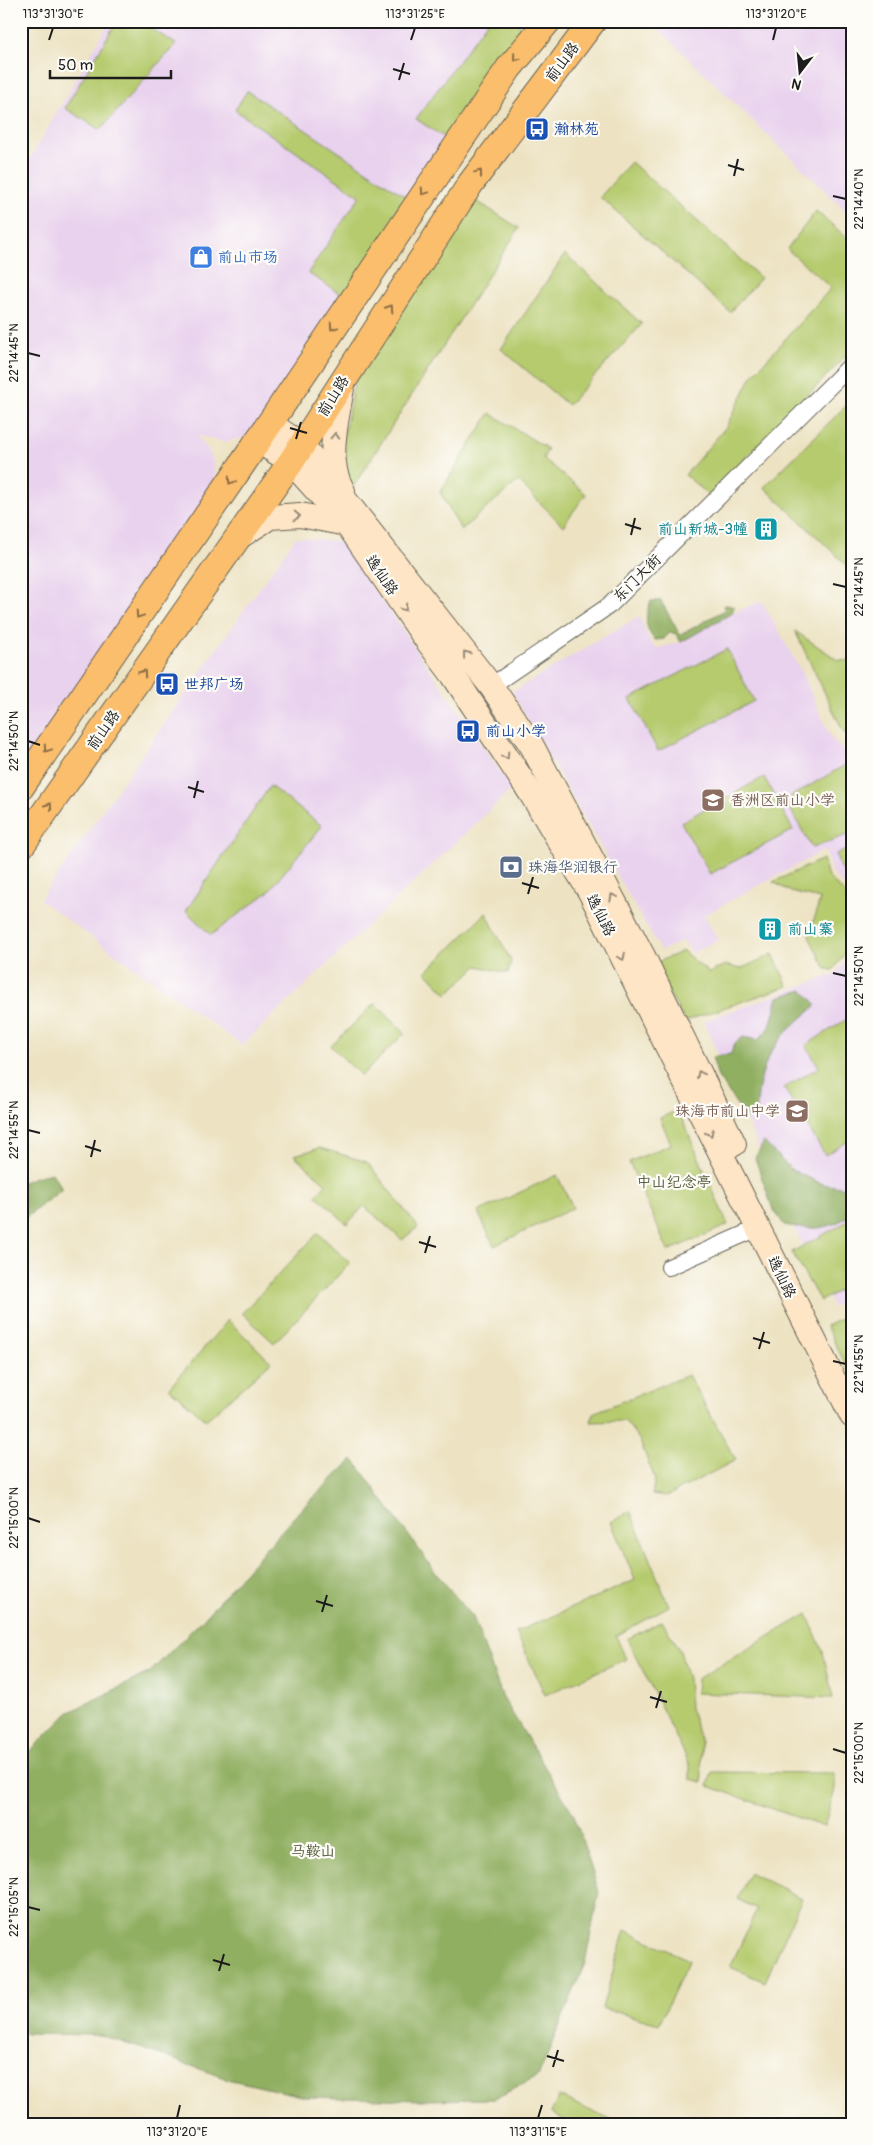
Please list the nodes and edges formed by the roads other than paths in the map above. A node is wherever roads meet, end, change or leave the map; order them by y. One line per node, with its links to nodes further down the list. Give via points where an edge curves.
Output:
1 (548, 21): 5 (main road, one-way to 5, via 508,68)
2 (593, 21): 4 (main road, 前山路, one-way to 2, via 471,183)
3 (852, 364): 9 (street, 东门大街, via 610,605)
4 (344, 378): 6 (main road, 前山路); 7 (main road, one-way to 4, via 335,470 335,423)
5 (263, 432): 6 (main road, 逸仙路); 10 (main road, one-way to 10)
6 (296, 454): 7 (main road, 逸仙路); 8 (main road, 前山路)
7 (352, 519): 8 (main road, one-way to 7, via 270,516); 9 (main road, 逸仙路, one-way to 7); 12 (main road, 逸仙路, one-way to 12, via 423,635 532,795 590,892)
8 (237, 538): 11 (main road, 前山路, one-way to 8)
9 (491, 686): 14 (main road, 逸仙路, one-way to 9, via 643,956 549,776)
10 (21, 787)
11 (21, 846)
12 (758, 1228): 13 (street); 15 (main road, 逸仙路)
13 (669, 1267)
14 (852, 1386)
15 (852, 1416)

